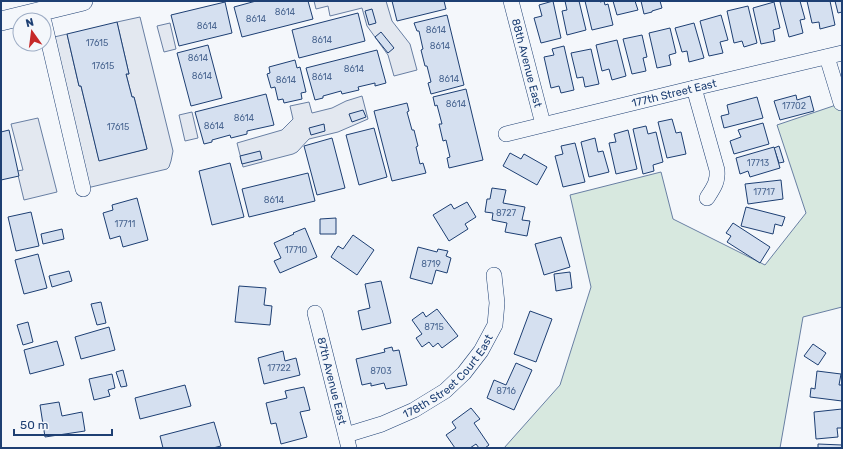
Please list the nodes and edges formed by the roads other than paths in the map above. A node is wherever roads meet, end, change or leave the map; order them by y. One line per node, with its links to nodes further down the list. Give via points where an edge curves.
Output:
1 (83, 1): 3 (main road)
2 (511, 1): 10 (street, 88th Avenue East)
3 (43, 11): 4 (main road); 5 (main road); 12 (street)
4 (1, 12)
5 (1, 21)
6 (842, 53): 7 (street, 177th Street East)
7 (827, 57): 8 (street, 177th Street East); 9 (street)
8 (694, 88): 10 (street, 177th Street East); 13 (street, via 717,170 714,188)
9 (841, 103)
10 (543, 124): 11 (street, 177th Street East)
11 (506, 134)
12 (83, 189)
13 (707, 198)
14 (494, 275): 16 (street, 178th Street Court East, via 497,303 495,325 481,351 464,373 445,391 414,410)
15 (315, 313): 16 (street, 87th Avenue East)
16 (347, 442)

